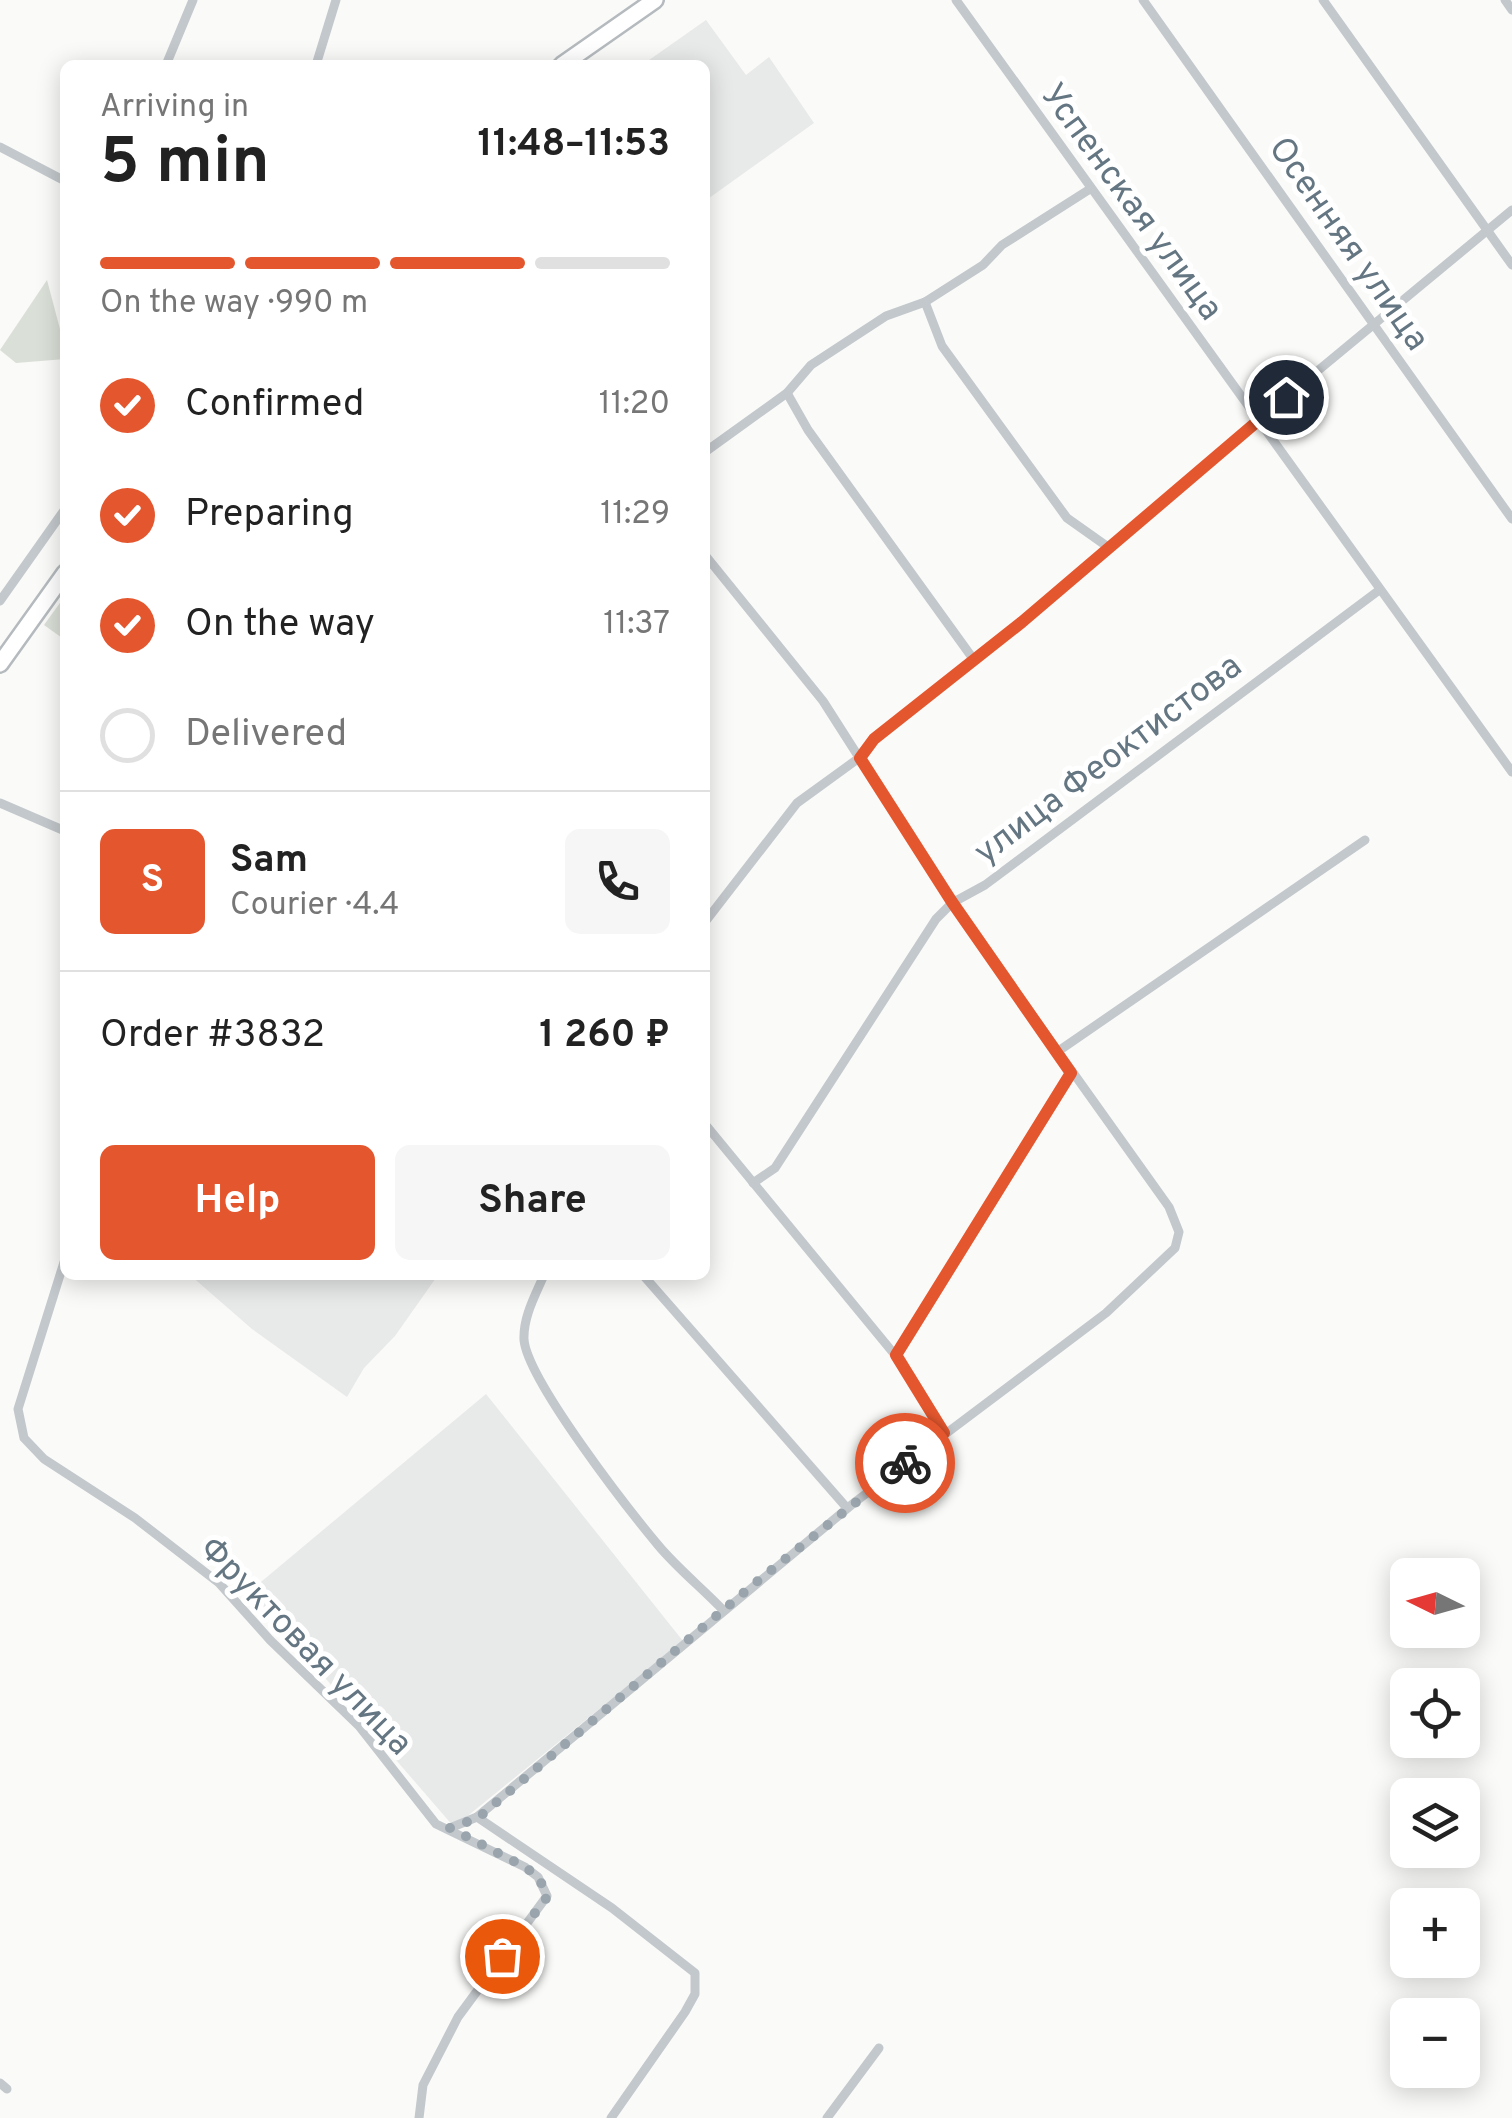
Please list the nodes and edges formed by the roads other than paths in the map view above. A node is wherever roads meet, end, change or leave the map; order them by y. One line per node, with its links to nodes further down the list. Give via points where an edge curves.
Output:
1 (193, 0): 9 (street)
2 (336, 0): 10 (street)
3 (654, 0): 11 (main road)
4 (956, 0): 14 (street, Успенская улица)
5 (1142, 0): 19 (street, Осенняя улица)
6 (1323, 0): 16 (street)
7 (1504, 0): 8 (street)
8 (1512, 10)
9 (168, 60)
10 (318, 60)
11 (569, 60)
12 (0, 147): 13 (street)
13 (60, 178)
14 (1090, 189): 18 (street); 21 (street, Успенская улица)
15 (1512, 210): 16 (street)
16 (1487, 230): 17 (street); 19 (street)
17 (1512, 265)
18 (925, 302): 20 (street, via 886,316 811,365); 25 (street, via 942,346 1067,518)
19 (1374, 324): 21 (street); 24 (street, Осенняя улица)
20 (787, 392): 22 (street); 30 (street)
21 (1257, 422): 25 (street); 28 (street, Успенская улица)
22 (710, 448)
23 (60, 516): 29 (street)
24 (1512, 519)
25 (1108, 547): 30 (street)
26 (710, 562): 32 (street, via 824,701)
27 (60, 581): 31 (main road)
28 (1378, 591): 33 (street, Успенская улица); 37 (street, улица Феоктистова)
29 (0, 601)
30 (974, 660): 32 (street, via 874,739)
31 (0, 664)
32 (860, 758): 37 (street); 38 (street, via 797,804)
33 (1512, 772)
34 (0, 802): 35 (street)
35 (60, 830)
36 (1365, 840): 39 (street)
37 (952, 902): 39 (street); 42 (street, улица Феоктистова, via 775,1168)
38 (710, 916)
39 (1057, 1052): 40 (street)
40 (1071, 1073): 46 (street); 47 (street, via 1169,1207 1179,1232 1176,1248 1106,1313)
41 (710, 1130): 42 (street)
42 (753, 1183): 46 (street)
43 (60, 1275): 51 (street, Фруктовая улица, via 18,1409 24,1438 219,1583 359,1726 436,1824)
44 (542, 1280): 49 (street, via 524,1321 524,1345 537,1376 659,1547)
45 (646, 1280): 48 (street)
46 (896, 1355): 47 (street)
47 (944, 1433): 48 (street)
48 (846, 1508): 49 (street)
49 (723, 1610): 50 (street)
50 (478, 1818): 51 (street); 54 (street, via 696,1974 686,2012)
51 (450, 1828): 53 (street, Фруктовая улица, via 525,1867 548,1896 458,2017 423,2085)
52 (879, 2048): 55 (street)
53 (419, 2118)
54 (612, 2118)
55 (827, 2118)

